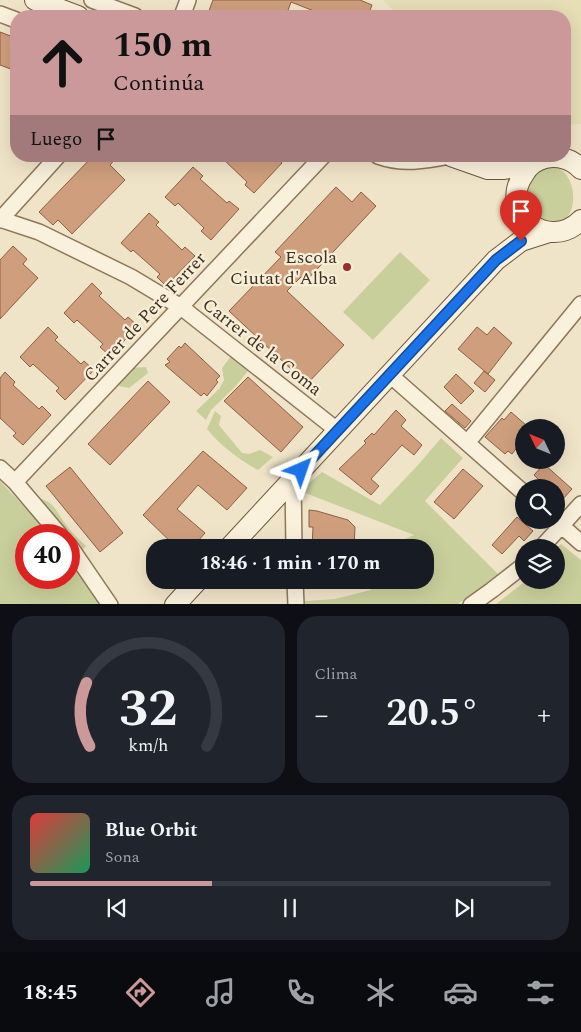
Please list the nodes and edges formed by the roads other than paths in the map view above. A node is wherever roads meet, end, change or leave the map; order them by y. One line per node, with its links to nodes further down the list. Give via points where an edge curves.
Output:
1 (35, 0): 3 (street)
2 (92, 0): 4 (street)
3 (62, 10)
4 (119, 10)
5 (52, 162): 12 (street)
6 (316, 162): 17 (street, Carrer de Pere Ferrer)
7 (468, 162): 10 (street)
8 (536, 162): 9 (street)
9 (533, 163): 10 (street); 11 (street, via 519,181)
10 (488, 169): 11 (street)
11 (517, 202): 14 (street, via 524,218 536,228); 15 (street, via 512,233)
12 (0, 219): 17 (street, Carrer de la Coma, via 38,232 131,277)
13 (580, 221): 14 (street, via 570,229)
14 (549, 232): 15 (street, via 521,241)
15 (496, 260): 18 (street)
16 (581, 304): 20 (street)
17 (181, 307): 19 (street, Carrer de la Coma); 23 (street, Carrer de Pere Ferrer)
18 (389, 374): 19 (street); 20 (street)
19 (338, 430): 22 (street)
20 (468, 443): 24 (street)
21 (0, 468): 23 (street)
22 (293, 479): 29 (street); 30 (street)
23 (15, 482): 27 (street)
24 (515, 485)
25 (581, 504): 26 (street)
26 (565, 517)
27 (51, 524)
28 (565, 529): 31 (street)
29 (237, 539)
30 (294, 539)
31 (581, 543)
32 (80, 561): 36 (street)
33 (515, 572): 39 (street)
34 (190, 589): 37 (street)
35 (295, 589): 38 (street)
36 (110, 604)
37 (176, 604)
38 (296, 604)
39 (470, 604)

